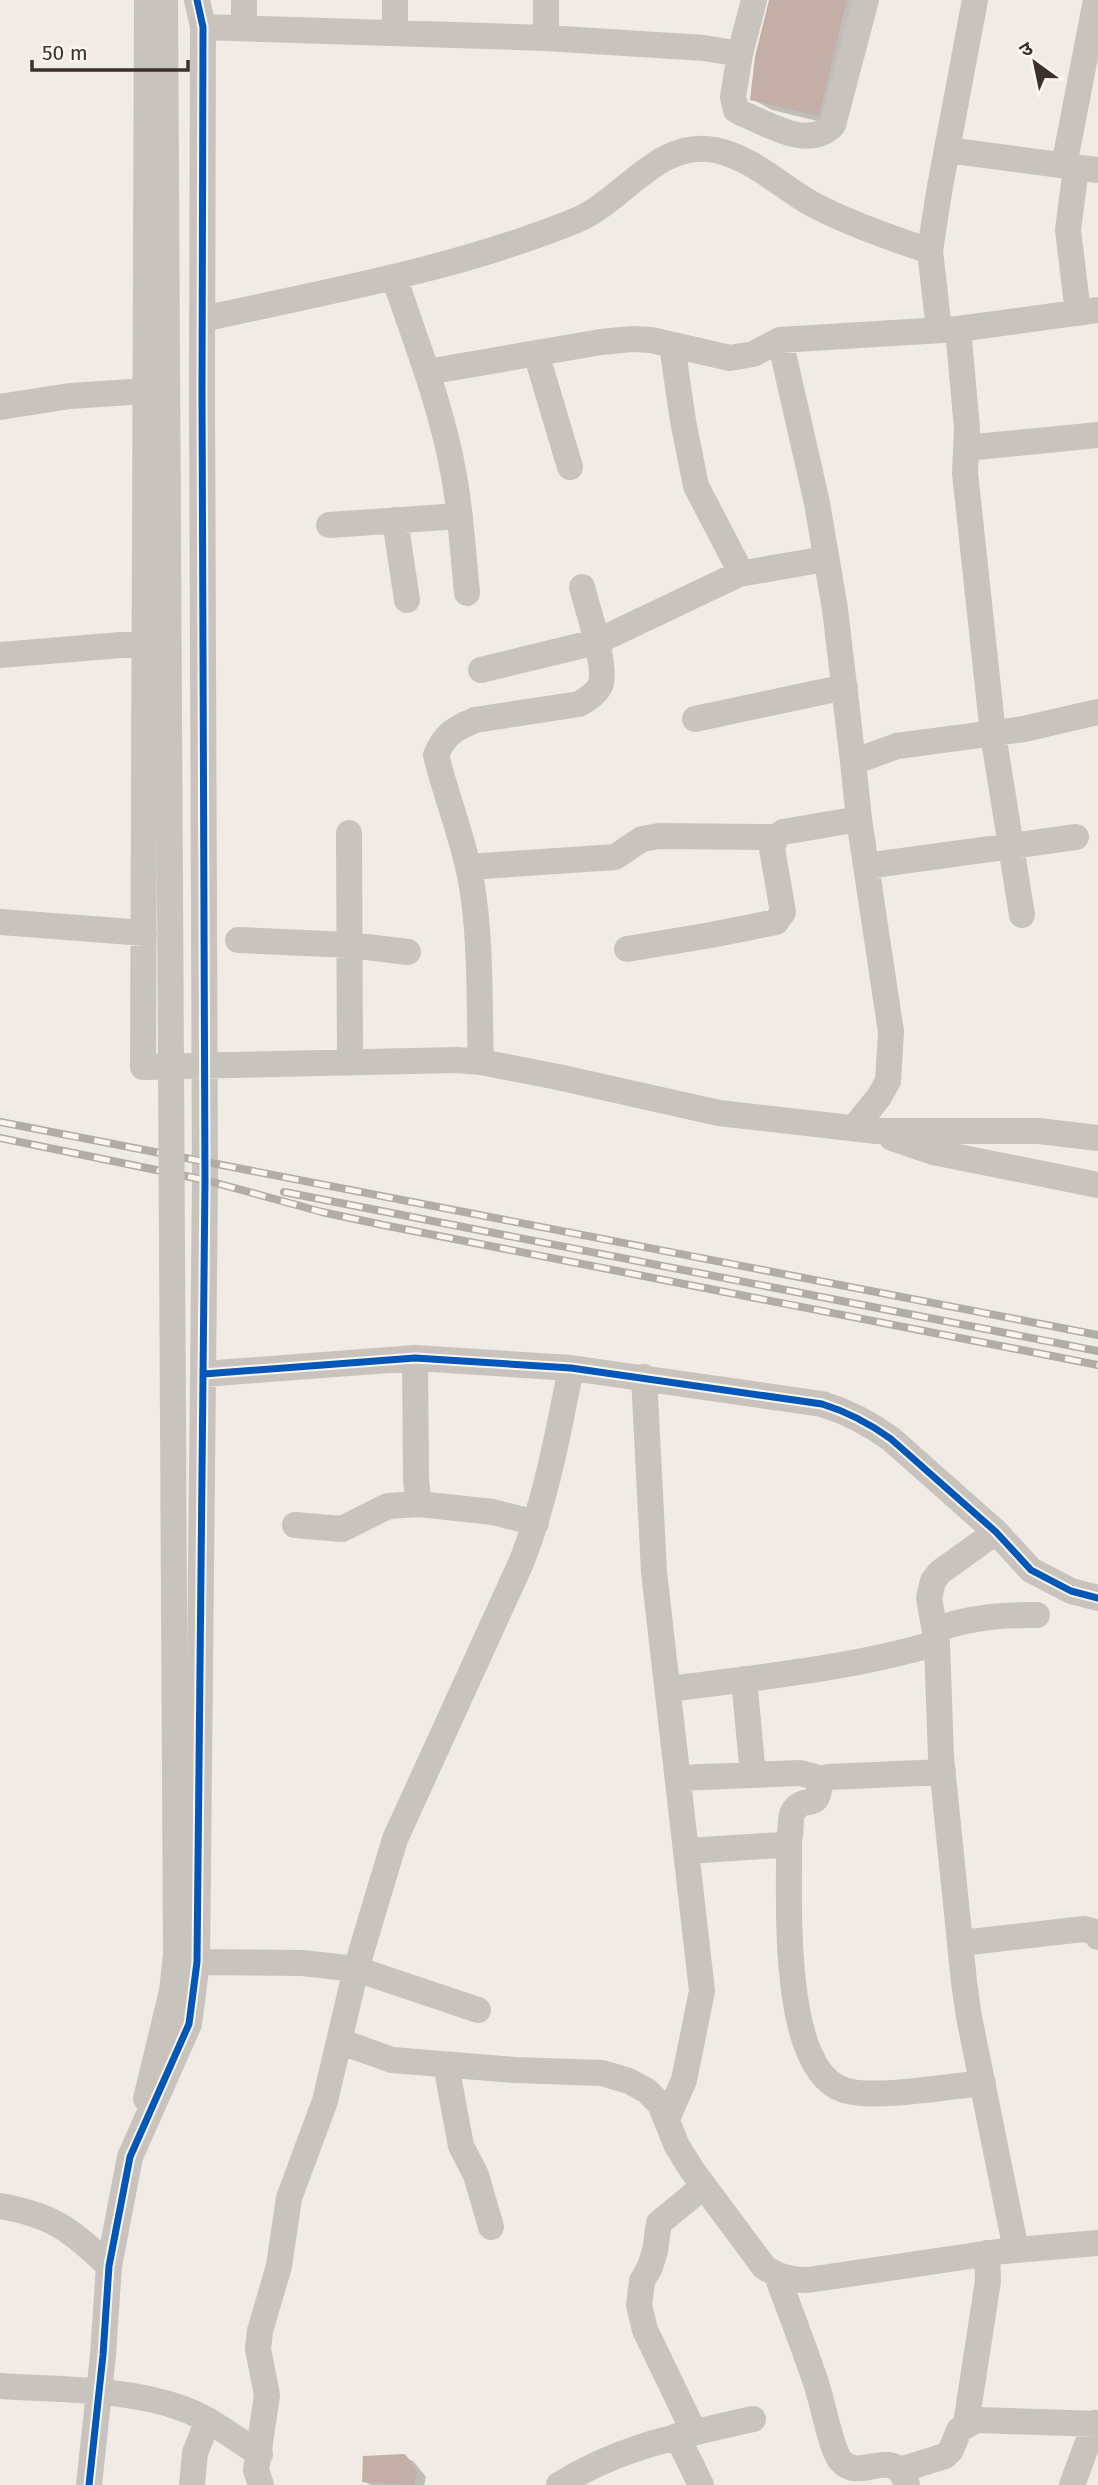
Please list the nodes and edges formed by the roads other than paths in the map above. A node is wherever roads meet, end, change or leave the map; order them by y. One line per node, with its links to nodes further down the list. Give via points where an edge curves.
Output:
1 (159, 0): 26 (street); 96 (street, bridge, via 176,1955 172,1991)
2 (197, 0): 10 (street)
3 (244, 0): 11 (street)
4 (395, 0): 12 (street)
5 (546, 0): 13 (street)
6 (754, 0): 14 (street)
7 (866, 0): 14 (street, via 834,125 826,132 804,138 736,110 733,97)
8 (975, 0): 15 (street)
9 (1096, 0): 16 (street)
10 (204, 27): 11 (street); 20 (street)
11 (244, 28): 12 (street)
12 (395, 33): 13 (street)
13 (546, 38): 14 (street)
14 (740, 54)
15 (947, 150): 16 (street); 17 (street)
16 (1079, 168): 19 (street, via 1068,230)
17 (930, 251): 18 (street, via 833,215 745,159 714,150 687,150 643,171 612,200 579,219 472,258); 21 (street)
18 (394, 277): 20 (street); 25 (street)
19 (1088, 311): 21 (street)
20 (203, 319): 64 (street)
21 (949, 329): 22 (street); 29 (street, via 967,428)
22 (780, 340): 23 (street, via 752,354 730,358); 34 (street)
23 (672, 345): 24 (street, via 632,340); 35 (street, via 696,486)
24 (536, 353): 25 (street); 30 (street)
25 (426, 372): 31 (street, via 447,443)
26 (146, 391): 27 (street); 40 (street)
27 (0, 407)
28 (1098, 435): 29 (street)
29 (966, 447): 46 (street)
30 (570, 467)
31 (460, 516): 32 (street); 37 (street)
32 (395, 520): 33 (street); 38 (street)
33 (329, 525)
34 (825, 559): 35 (street); 43 (street)
35 (739, 574): 39 (street)
36 (582, 587): 39 (street)
37 (467, 593)
38 (407, 600)
39 (596, 642): 42 (street); 54 (street, via 603,672 600,687 579,704 475,720 443,739 436,755)
40 (145, 643): 41 (street); 57 (street)
41 (0, 655)
42 (481, 670)
43 (845, 687): 45 (street); 47 (street)
44 (1098, 712): 46 (street)
45 (695, 719)
46 (993, 734): 47 (street, via 897,746); 52 (street)
47 (853, 762): 48 (street)
48 (859, 819): 50 (street); 53 (street)
49 (349, 833): 59 (street)
50 (776, 836): 54 (street, via 659,836 642,839 615,858); 60 (street, via 772,849 783,912 776,922)
51 (1076, 837): 52 (street)
52 (1011, 846): 53 (street); 55 (street)
53 (866, 866): 65 (street, via 891,1032 891,1062 888,1082)
54 (468, 867): 63 (street, via 478,942)
55 (1021, 915)
56 (0, 922): 57 (street)
57 (144, 933): 64 (street, via 143,1067)
58 (238, 940): 59 (street)
59 (350, 945): 61 (street); 62 (street)
60 (627, 948)
61 (408, 952)
62 (350, 1060): 63 (street); 64 (street)
63 (481, 1062): 65 (street, via 719,1113)
64 (204, 1064): 70 (street)
65 (860, 1128): 66 (street, via 1039,1130); 67 (street, via 933,1152)
66 (1098, 1138)
67 (1098, 1185)
68 (415, 1358): 69 (street); 70 (street); 72 (street)
69 (571, 1368): 71 (street); 73 (street)
70 (204, 1374): 89 (street)
71 (644, 1377): 75 (street, via 846,1411 891,1439); 80 (street, via 654,1572)
72 (419, 1504): 73 (street, via 493,1512); 74 (street, via 388,1506 342,1529)
73 (536, 1523): 90 (street, via 395,1839)
74 (295, 1525)
75 (996, 1532): 76 (street, via 1031,1570 1071,1591); 78 (street, via 933,1581 929,1598)
76 (1098, 1598)
77 (1037, 1615): 78 (street, via 956,1622)
78 (936, 1637): 79 (street, via 849,1665); 81 (street)
79 (744, 1679): 80 (street); 82 (street)
80 (668, 1689): 83 (street)
81 (943, 1772): 84 (street); 88 (street)
82 (753, 1774): 83 (street); 84 (street, via 800,1773)
83 (679, 1778): 86 (street)
84 (823, 1779): 85 (street, via 817,1800 792,1811)
85 (789, 1839): 86 (street, via 771,1847); 94 (street, via 791,1965 798,2017 818,2071 835,2087 854,2092)
86 (687, 1851): 95 (street, via 702,1991 684,2080)
87 (1098, 1937): 88 (street, via 1084,1929)
88 (961, 1943): 94 (street, via 969,2017)
89 (197, 1962): 90 (street, via 302,1963); 96 (street, via 189,2024)
90 (356, 1969): 91 (street); 92 (street)
91 (478, 2010)
92 (339, 2040): 93 (street, via 392,2060); 112 (street, via 325,2101 289,2198 279,2266 260,2331 258,2349 267,2395)
93 (446, 2065): 95 (street, via 602,2073 647,2091); 99 (street, via 461,2146 476,2175)
94 (983, 2083): 101 (street)
95 (667, 2119): 97 (street, via 677,2146)
96 (130, 2157): 103 (street)
97 (704, 2186): 104 (street, via 764,2267); 111 (street, via 659,2223 655,2251 639,2293 645,2330)
98 (0, 2206): 103 (street, via 49,2218)
99 (491, 2227)
100 (1098, 2243): 101 (street)
101 (1016, 2250): 102 (street)
102 (987, 2253): 104 (street, via 808,2280); 110 (street, via 988,2281)
103 (109, 2266): 106 (street)
104 (777, 2276): 113 (street, via 838,2458 850,2468 891,2465)
105 (0, 2386): 106 (street)
106 (99, 2392): 108 (street, via 156,2401); 114 (street)
107 (753, 2419): 111 (street)
108 (208, 2420): 112 (street); 115 (street, via 195,2453)
109 (1096, 2423): 110 (street, via 976,2420); 119 (street)
110 (966, 2424): 113 (street, via 945,2456)
111 (686, 2434): 117 (street, via 607,2459); 118 (street)
112 (260, 2454): 116 (street, via 256,2475)
113 (903, 2477)
114 (89, 2485)
115 (192, 2485)
116 (261, 2485)
117 (559, 2485)
118 (701, 2485)
119 (1072, 2485)

